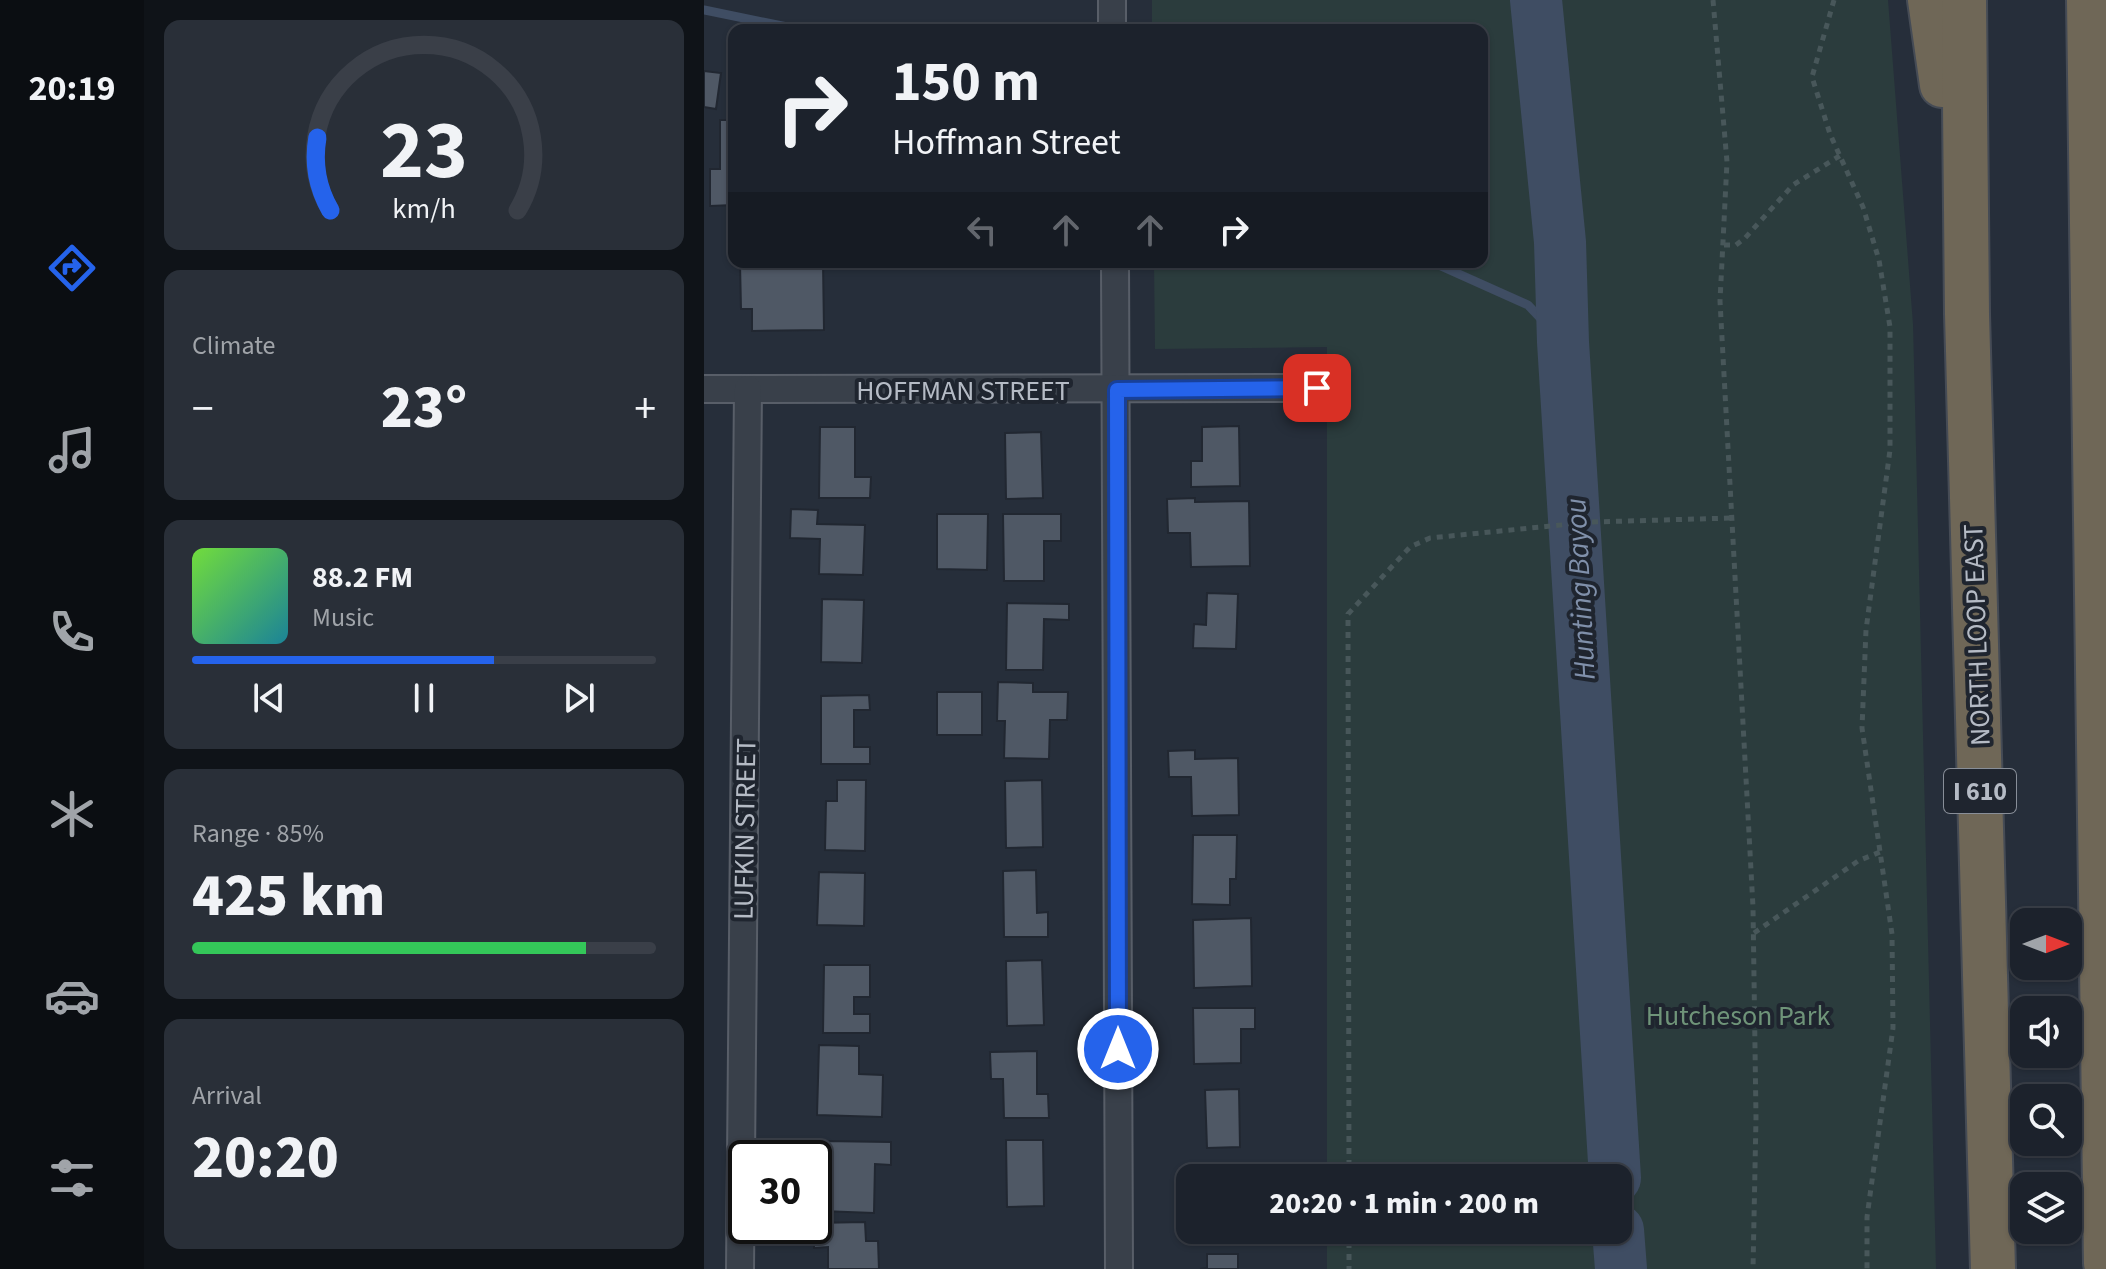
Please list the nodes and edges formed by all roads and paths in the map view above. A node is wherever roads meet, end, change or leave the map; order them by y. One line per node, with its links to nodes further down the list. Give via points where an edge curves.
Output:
1 (1112, 0): 7 (street)
2 (1713, 0): 9 (path, via 1727,162)
3 (1834, 0): 8 (path, via 1812,77)
4 (1930, 0): 11 (highway)
5 (1964, 0): 11 (highway, NORTH LOOP EAST / I 610)
6 (2089, 0): 17 (highway)
7 (1112, 24)
8 (1841, 155): 9 (path, via 1793,185 1736,245); 19 (path, via 1879,260 1890,327 1890,450 1862,691 1862,728)
9 (1724, 245): 18 (path, via 1720,301)
10 (1115, 268): 15 (street)
11 (1967, 314): 29 (highway, NORTH LOOP EAST / I 610)
12 (1317, 388): 15 (street, HOFFMAN STREET)
13 (704, 389): 14 (street, HOFFMAN STREET)
14 (748, 389): 15 (street, HOFFMAN STREET); 24 (street, LUFKIN STREET)
15 (1117, 390): 25 (street)
16 (2106, 395): 17 (highway)
17 (2096, 506): 23 (highway)
18 (1734, 518): 20 (path); 21 (path, via 1591,522 1430,538 1410,547 1348,614)
19 (1880, 852): 20 (path, via 1858,861); 28 (path, via 1892,934 1893,1028 1867,1217)
20 (1753, 933): 27 (path)
21 (1349, 1164)
22 (1349, 1244): 26 (path)
23 (2106, 1263)
24 (740, 1269)
25 (1119, 1269)
26 (1349, 1269)
27 (1753, 1269)
28 (1867, 1269)
29 (1993, 1269)

